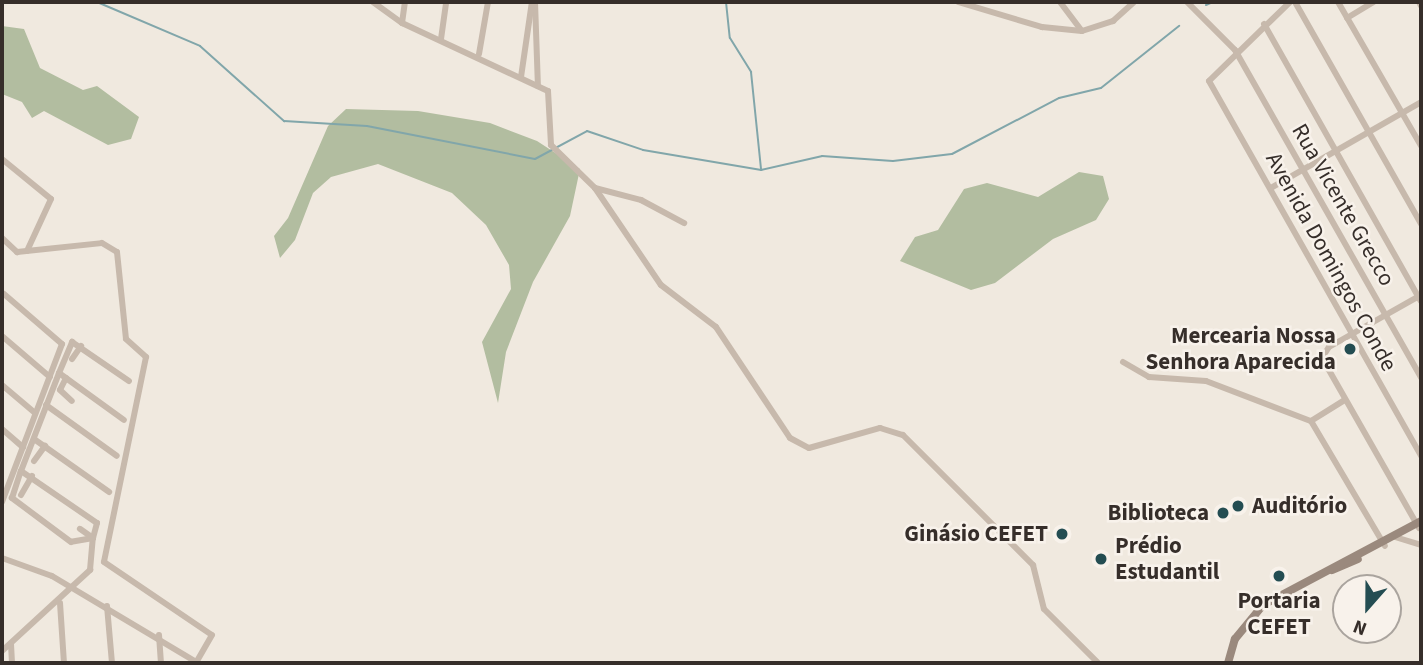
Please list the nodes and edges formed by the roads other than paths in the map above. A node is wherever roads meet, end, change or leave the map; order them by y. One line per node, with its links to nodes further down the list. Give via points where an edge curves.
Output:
1 (373, 2): 16 (street)
2 (405, 2): 16 (street)
3 (446, 2): 19 (street)
4 (488, 2): 21 (street)
5 (534, 2): 22 (street); 23 (street)
6 (958, 2): 18 (street, via 1042,27)
7 (1060, 2): 18 (street)
8 (1122, 2): 14 (street)
9 (1134, 2): 14 (street)
10 (1188, 2): 20 (street, Rua Vicente Grecco)
11 (1292, 2): 17 (street); 26 (street)
12 (1338, 2): 15 (street)
13 (1374, 2): 15 (street)
14 (1127, 8): 18 (street, via 1099,28)
15 (1347, 18): 25 (street)
16 (402, 23): 19 (street)
17 (1264, 24): 20 (street); 28 (street)
18 (1082, 31)
19 (441, 38): 21 (street)
20 (1235, 50): 30 (street, Rua Vicente Grecco); 32 (street, Avenida Domingos Conde, via 1211,74 1211,84)
21 (480, 54): 22 (street)
22 (521, 77): 23 (street)
23 (538, 86): 31 (street, via 550,95 551,145)
24 (1421, 102): 25 (street)
25 (1402, 113): 26 (street); 27 (street)
26 (1369, 132): 28 (street); 34 (street)
27 (1421, 146)
28 (1335, 151): 30 (street); 38 (street)
29 (2, 159): 36 (street, via 51,199)
30 (1302, 170): 32 (street); 39 (street, Rua Vicente Grecco)
31 (595, 188): 33 (street, via 641,200); 87 (street, via 661,285 727,342 790,438 809,448 880,428 903,435 1033,565 1045,609)
32 (1270, 188): 40 (street, Avenida Domingos Conde)
33 (684, 223)
34 (1421, 224)
35 (2, 238): 36 (street, via 17,252)
36 (27, 251): 82 (street, via 102,243 117,252 126,339 146,357 104,562 212,635)
37 (4, 294): 46 (street, via 61,340)
38 (1420, 297): 39 (street)
39 (1386, 316): 40 (street); 48 (street, Rua Vicente Grecco)
40 (1352, 335): 51 (street, via 1325,350 1323,362); 62 (street, Avenida Domingos Conde)
41 (2, 336): 46 (street)
42 (81, 346): 43 (street); 45 (street, via 72,342); 49 (street)
43 (72, 359)
44 (1123, 362): 56 (street, via 1149,377 1206,381)
45 (59, 373): 47 (street); 53 (street)
46 (50, 377): 54 (street)
47 (66, 377): 52 (street, via 60,390); 55 (street)
48 (1421, 378)
49 (129, 381)
50 (2, 385): 54 (street)
51 (1344, 400): 56 (street); 69 (street)
52 (72, 401)
53 (46, 405): 58 (street); 61 (street)
54 (35, 413): 60 (street)
55 (124, 420)
56 (1311, 421): 73 (street)
57 (2, 429): 60 (street)
58 (34, 439): 59 (street); 64 (street)
59 (45, 446): 63 (street); 66 (street)
60 (23, 447): 68 (street)
61 (117, 456)
62 (1421, 456)
63 (34, 461)
64 (22, 471): 65 (street); 71 (street, via 14,502 71,542)
65 (32, 476): 67 (street); 71 (street, via 97,523)
66 (109, 492)
67 (21, 495)
68 (2, 502)
69 (1419, 525): 72 (main road)
70 (80, 530): 71 (street)
71 (93, 538): 76 (street, via 90,570)
72 (1396, 539): 73 (main road); 74 (street)
73 (1383, 544): 88 (main road, via 1263,604 1235,639)
74 (1421, 545)
75 (2, 558): 76 (street)
76 (72, 589): 77 (street); 78 (street)
77 (60, 603): 80 (street); 84 (street)
78 (107, 606): 79 (street); 85 (street)
79 (159, 635): 82 (street); 86 (street)
80 (11, 644): 81 (street); 83 (street)
81 (2, 650)
82 (198, 662)
83 (12, 663)
84 (64, 663)
85 (112, 663)
86 (161, 663)
87 (1098, 663)
88 (1228, 663)

